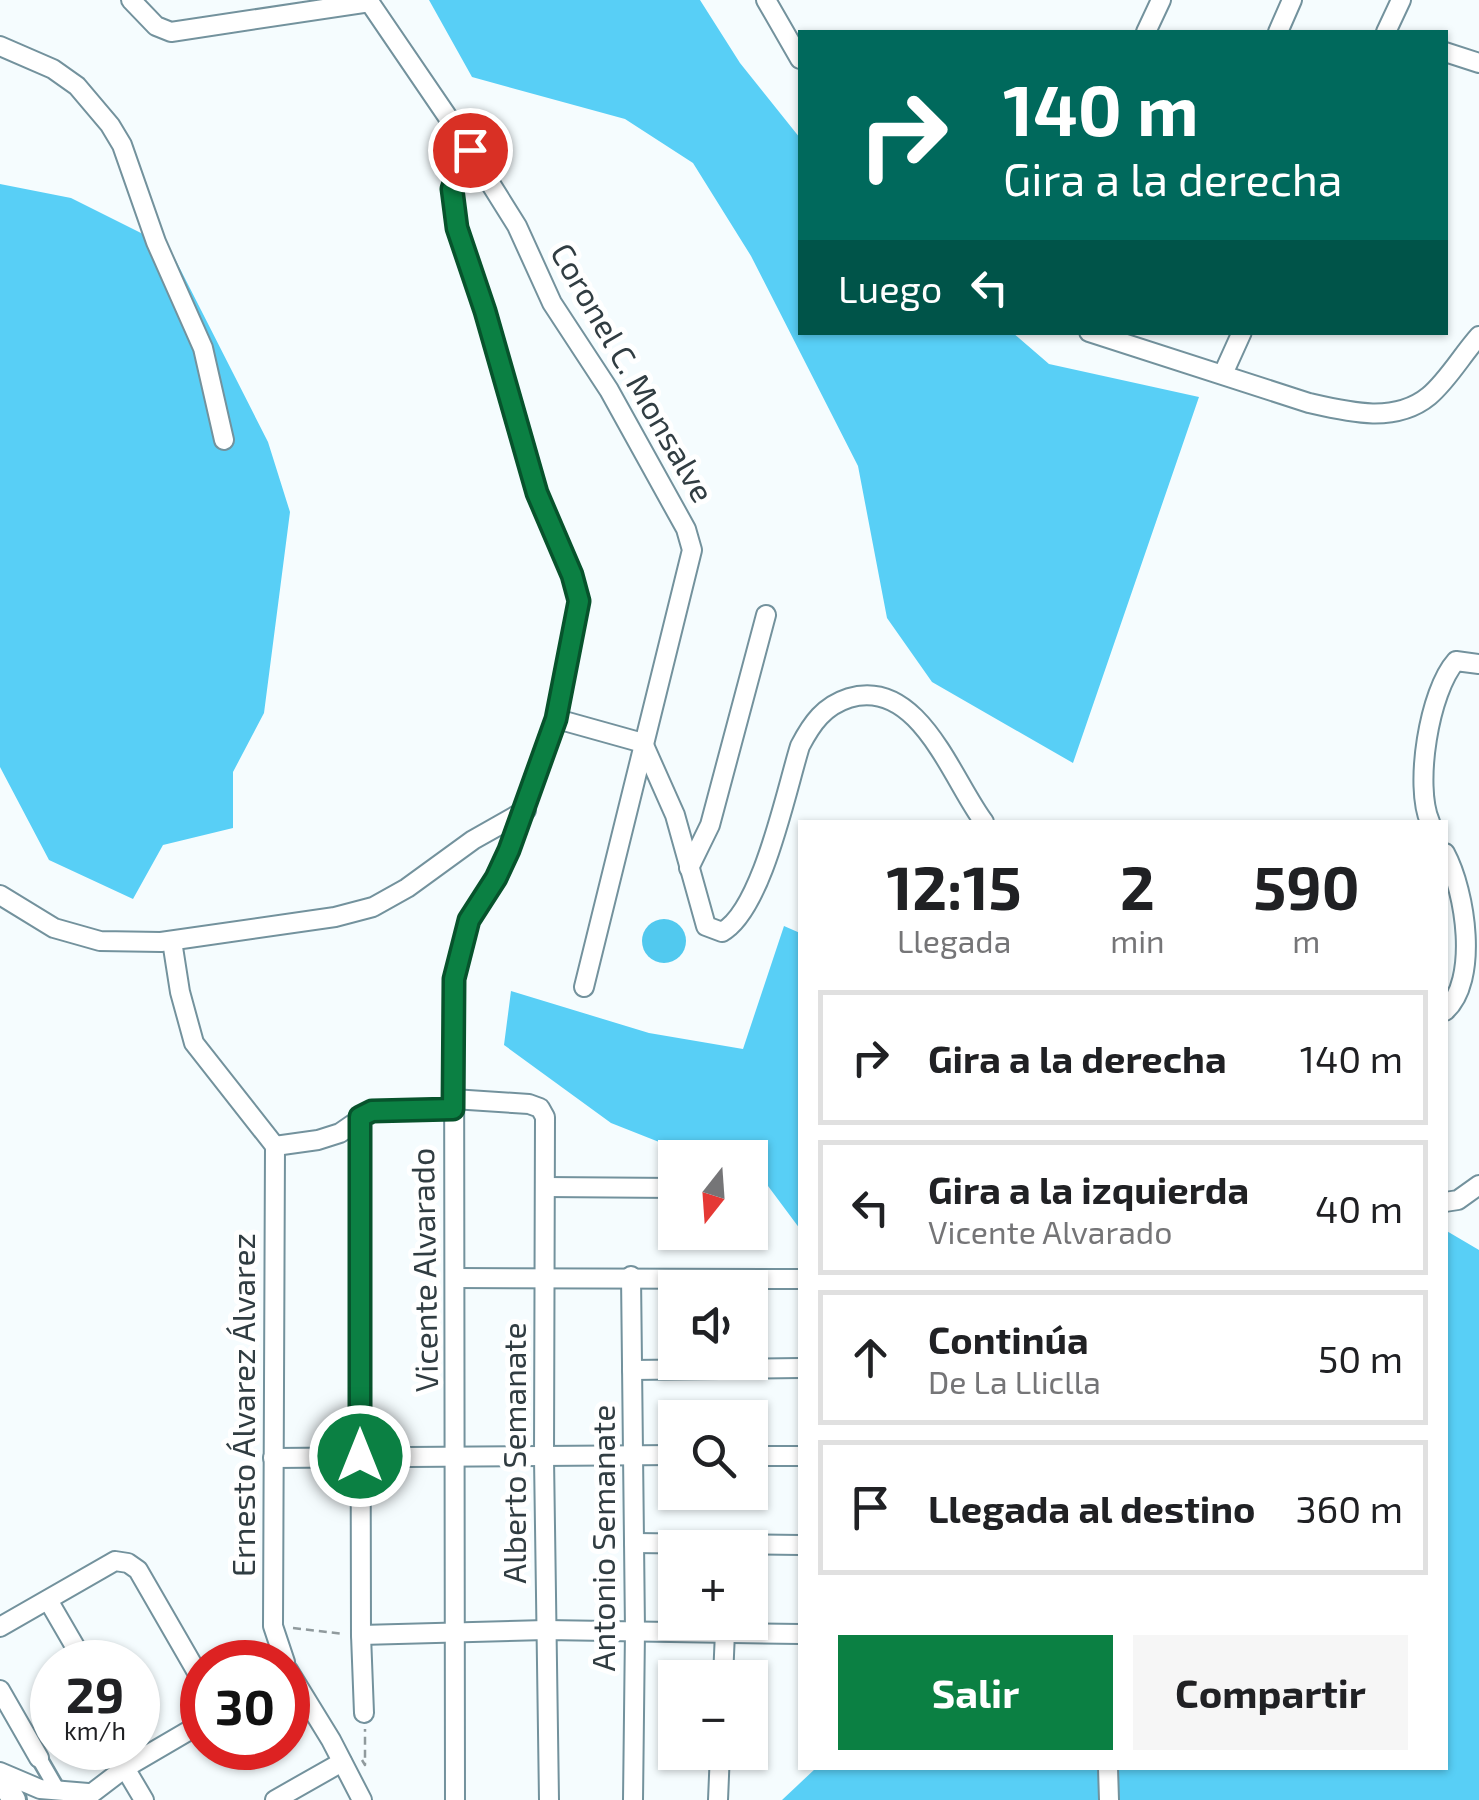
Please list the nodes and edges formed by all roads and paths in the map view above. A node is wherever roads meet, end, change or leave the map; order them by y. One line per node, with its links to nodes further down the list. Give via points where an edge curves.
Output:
1 (131, 0): 6 (street, via 171,32)
2 (766, 0): 12 (street)
3 (1161, 0): 7 (street)
4 (1292, 0): 8 (street)
5 (1401, 0): 9 (street)
6 (369, 1): 14 (street, Coronel C. Monsalve)
7 (1147, 30)
8 (1279, 30)
9 (1387, 30)
10 (0, 46): 19 (street, via 77,86 122,145 203,348)
11 (1448, 53): 13 (street)
12 (798, 56)
13 (1479, 63)
14 (470, 150): 22 (street, Vicente Alvarado, via 452,189 457,228 537,493 579,601); 23 (street, Coronel C. Monsalve, via 517,226 552,303 610,390 692,550)
15 (1099, 335): 18 (street)
16 (1241, 335): 18 (street)
17 (1479, 336): 18 (street, via 1428,397 1387,415 1309,403)
18 (1223, 374)
19 (224, 440)
20 (766, 615): 28 (street)
21 (1479, 664): 26 (street, via 1456,661 1443,675 1422,772)
22 (556, 719): 23 (street); 24 (street, Vicente Alvarado)
23 (643, 742): 27 (street); 33 (street, Coronel C. Monsalve)
24 (526, 810): 32 (street, via 373,908); 35 (street, Vicente Alvarado, via 469,920 454,979)
25 (983, 820): 30 (street, via 924,726 893,701 862,694 824,710 810,726 756,890 732,927 722,932 706,926)
26 (1429, 820)
27 (677, 822): 28 (street, via 695,830); 30 (street)
28 (710, 825): 30 (street)
29 (1448, 858): 34 (street, via 1458,876 1472,951 1468,984)
30 (689, 868)
31 (0, 895): 32 (street, via 54,928 100,941)
32 (172, 941): 37 (street, via 194,1042)
33 (584, 988)
34 (1448, 1010)
35 (453, 1104): 36 (street); 39 (street, Alberto Semanate, via 540,1108 546,1117); 44 (street, Vicente Alvarado)
36 (360, 1117): 37 (street, via 340,1133); 49 (street)
37 (275, 1146): 54 (street, Ernesto Álvarez Álvarez)
38 (1479, 1185): 41 (street)
39 (545, 1187): 40 (street); 42 (street, Alberto Semanate)
40 (658, 1188)
41 (1448, 1202)
42 (545, 1276): 43 (street); 44 (street); 55 (street, Alberto Semanate)
43 (631, 1276): 45 (street); 47 (street, Antonio Semanate)
44 (456, 1278): 50 (street, Vicente Alvarado)
45 (798, 1279)
46 (798, 1368): 47 (street)
47 (632, 1370): 48 (street, Antonio Semanate)
48 (633, 1455): 51 (street); 55 (street); 56 (street, Antonio Semanate)
49 (360, 1456): 50 (street); 54 (street); 67 (street)
50 (457, 1456): 55 (street); 64 (street, Vicente Alvarado)
51 (658, 1456)
52 (768, 1456): 53 (street)
53 (798, 1456)
54 (273, 1458): 60 (street, Ernesto Álvarez Álvarez)
55 (544, 1458): 61 (street, Alberto Semanate)
56 (634, 1543): 57 (street); 62 (street, Antonio Semanate)
57 (798, 1545)
58 (48, 1600): 59 (street); 68 (street); 70 (street, via 115,1561 128,1562)
59 (4, 1621)
60 (273, 1626): 67 (path); 69 (street, Ernesto Álvarez Álvarez)
61 (546, 1630): 62 (street); 64 (street); 89 (street, Alberto Semanate)
62 (635, 1630): 63 (street); 90 (street, Antonio Semanate)
63 (658, 1631)
64 (456, 1633): 67 (street); 88 (street, Vicente Alvarado)
65 (768, 1633): 66 (street)
66 (798, 1634)
67 (361, 1635): 73 (street)
68 (71, 1640)
69 (278, 1640)
70 (180, 1643)
71 (0, 1690): 74 (street)
72 (310, 1702): 75 (street)
73 (364, 1713): 75 (path, via 365,1765)
74 (30, 1742)
75 (349, 1756): 86 (street); 87 (street)
76 (46, 1770): 82 (street)
77 (119, 1770): 83 (street)
78 (137, 1770): 85 (street)
79 (719, 1770): 91 (street)
80 (1108, 1770): 92 (street)
81 (0, 1774): 82 (street); 84 (street)
82 (58, 1791): 83 (street)
83 (85, 1797)
84 (14, 1800)
85 (144, 1800)
86 (275, 1800)
87 (362, 1800)
88 (455, 1800)
89 (549, 1800)
90 (634, 1800)
91 (718, 1800)
92 (1109, 1800)

